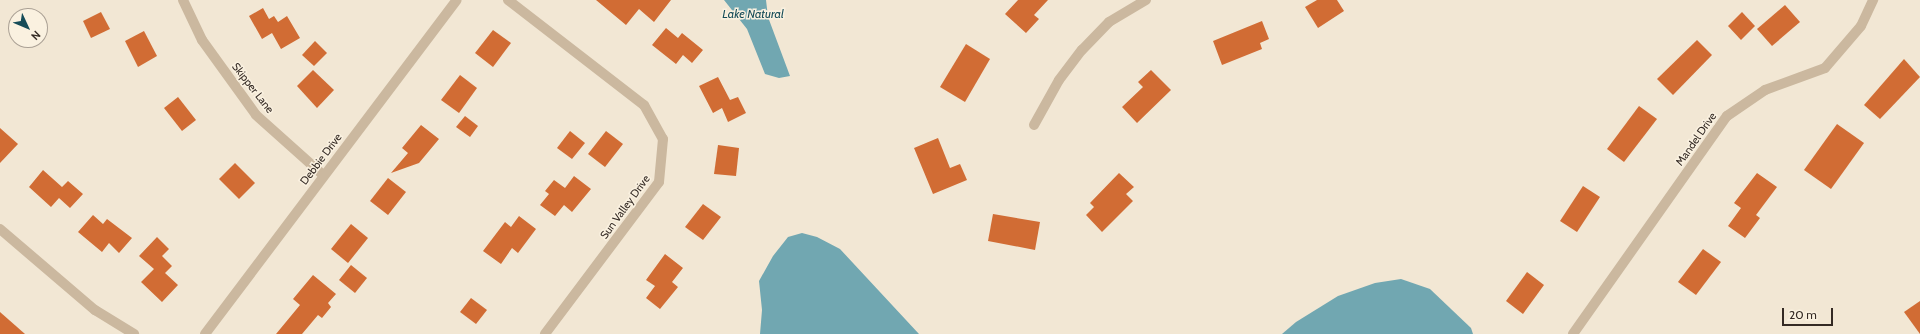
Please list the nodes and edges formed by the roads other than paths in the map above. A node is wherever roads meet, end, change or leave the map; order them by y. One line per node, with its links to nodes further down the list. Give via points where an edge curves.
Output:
1 (183, 0): 7 (street, Skipper Lane, via 202,40 256,115)
2 (457, 0): 7 (street, Debbie Drive)
3 (508, 0): 11 (street, Sun Valley Drive, via 644,104 663,139 659,182)
4 (1146, 0): 6 (street, via 1109,22 1082,50 1059,80)
5 (1873, 0): 12 (street, Mandel Drive, via 1861,26 1825,68 1764,90 1727,116)
6 (1034, 125)
7 (323, 175): 10 (street, Debbie Drive)
8 (0, 229): 9 (street, via 95,310)
9 (134, 334)
10 (205, 334)
11 (545, 334)
12 (1573, 334)

